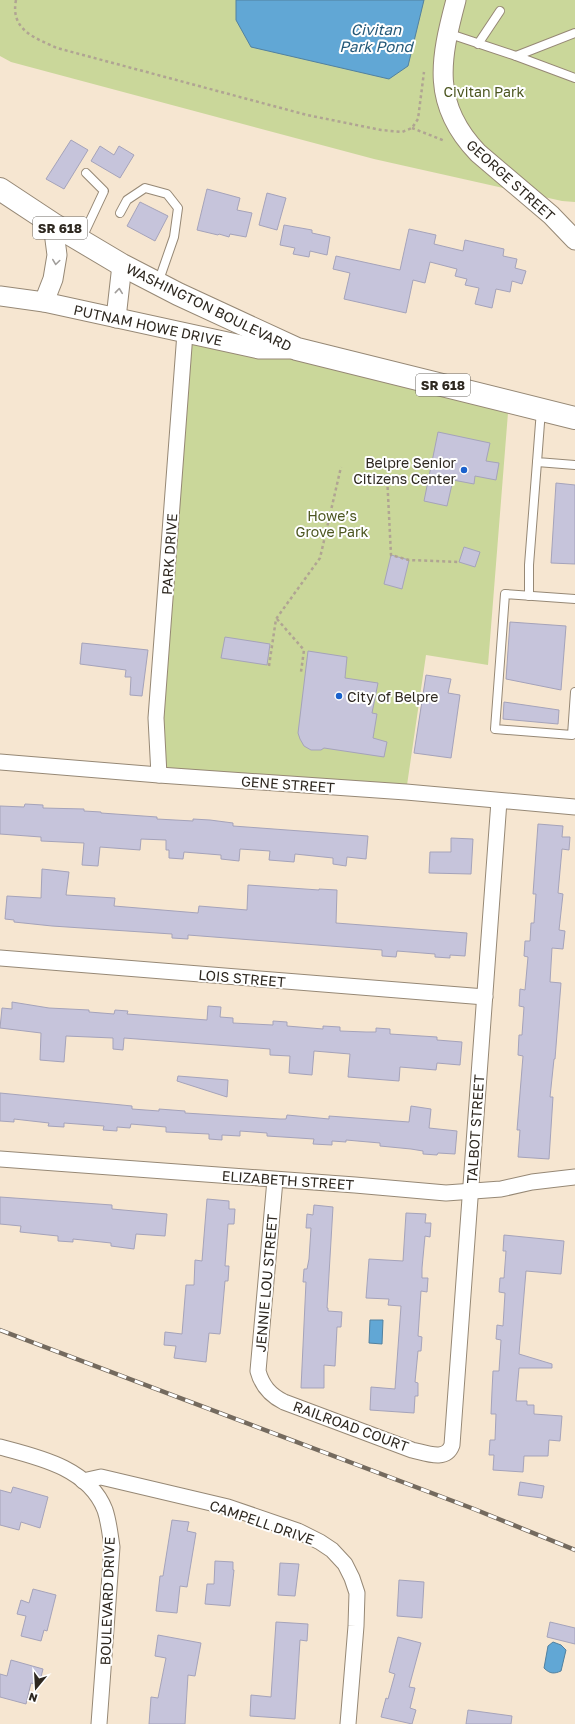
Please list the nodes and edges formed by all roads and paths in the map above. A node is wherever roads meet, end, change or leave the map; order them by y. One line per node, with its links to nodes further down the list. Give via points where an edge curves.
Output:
1 (16, 0): 9 (path, via 15,16 29,36 57,48 307,115 381,130 402,132 412,128)
2 (456, 0): 5 (street, GEORGE STREET)
3 (500, 11): 6 (lane)
4 (575, 33): 7 (lane)
5 (447, 37): 6 (lane, via 456,36); 15 (street, GEORGE STREET, via 442,79 448,108 456,125 478,153 551,215)
6 (478, 44): 7 (lane)
7 (516, 56): 8 (lane)
8 (575, 78)
9 (448, 142)
10 (86, 173): 14 (lane, via 104,191)
11 (0, 190): 13 (main road, WASHINGTON BOULEVARD / SR 618)
12 (120, 213): 17 (lane, via 127,200 145,188 168,194 178,208 174,237)
13 (53, 224): 14 (main road, WASHINGTON BOULEVARD / SR 618); 19 (street, one-way to 19, via 57,256 54,279)
14 (81, 240): 16 (main road, WASHINGTON BOULEVARD / SR 618)
15 (575, 240)
16 (122, 265): 17 (main road, WASHINGTON BOULEVARD / SR 618); 20 (street, one-way to 16)
17 (158, 284): 22 (main road, WASHINGTON BOULEVARD / SR 618)
18 (0, 296): 19 (street, PUTNAM HOWE DRIVE)
19 (44, 302): 20 (street, PUTNAM HOWE DRIVE)
20 (116, 318): 21 (street, PUTNAM HOWE DRIVE)
21 (185, 333): 22 (street, PUTNAM HOWE DRIVE, via 259,349); 37 (street, PARK DRIVE, via 156,718)
22 (297, 349): 23 (main road, WASHINGTON BOULEVARD / SR 618)
23 (541, 409): 24 (main road, WASHINGTON BOULEVARD / SR 618); 25 (lane)
24 (575, 418)
25 (537, 462): 26 (lane); 30 (lane)
26 (575, 465)
27 (341, 467): 32 (path, via 320,558)
28 (387, 475): 29 (path, via 391,555 409,560)
29 (459, 562)
30 (529, 596): 31 (lane); 35 (lane, via 505,594 495,729 572,735)
31 (575, 599)
32 (276, 619): 33 (path); 34 (path, via 304,650)
33 (269, 666)
34 (301, 672)
35 (575, 692)
36 (0, 762): 37 (street, GENE STREET)
37 (159, 775): 38 (street, GENE STREET)
38 (499, 801): 39 (street, GENE STREET); 41 (street, TALBOT STREET)
39 (575, 807)
40 (0, 958): 41 (street, LOIS STREET)
41 (485, 997): 45 (street, TALBOT STREET)
42 (0, 1159): 44 (street, ELIZABETH STREET)
43 (575, 1177): 45 (street, ELIZABETH STREET, via 501,1189)
44 (275, 1180): 45 (street, ELIZABETH STREET, via 446,1193); 46 (street, JENNIE LOU STREET, via 258,1371)
45 (471, 1191): 48 (street, TALBOT STREET, via 452,1445 450,1451)
46 (264, 1386): 48 (street, RAILROAD COURT, via 274,1397 284,1402 412,1450 434,1455)
47 (0, 1447): 49 (street, BOULEVARD DRIVE, via 36,1456 58,1465)
48 (444, 1454)
49 (83, 1481): 50 (street, BOULEVARD DRIVE, via 96,1494 104,1509 112,1547); 51 (street, CAMPELL DRIVE, via 101,1477 228,1507 298,1531 332,1550 345,1564 357,1593)
50 (100, 1724)
51 (348, 1724)

